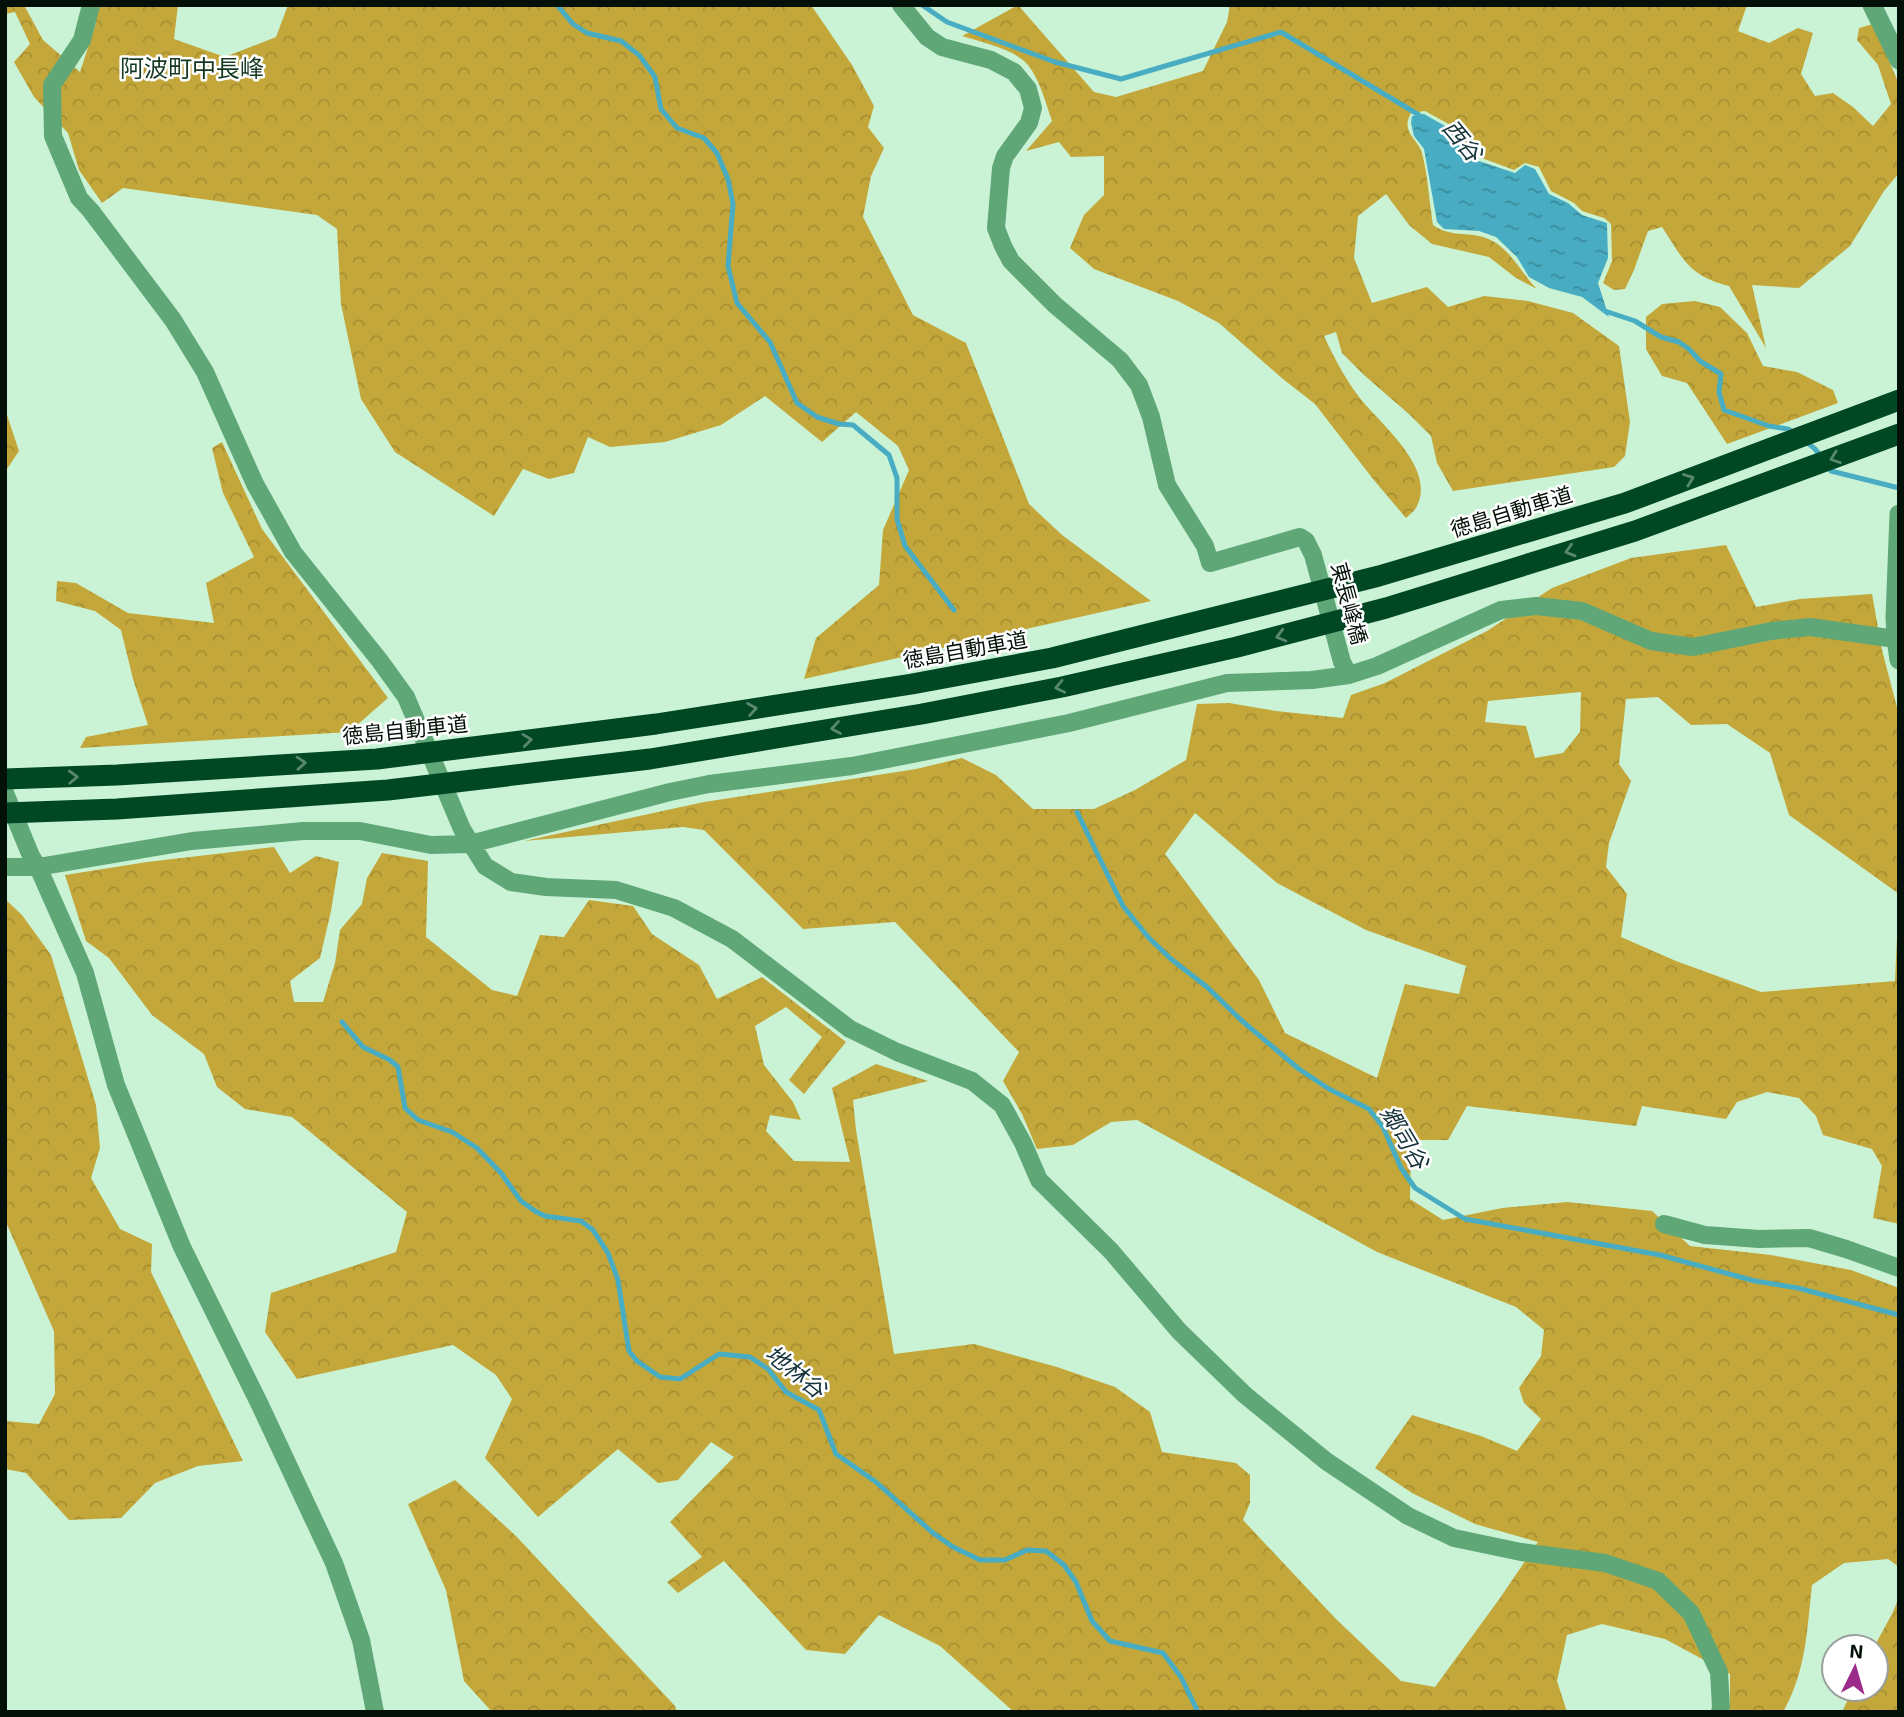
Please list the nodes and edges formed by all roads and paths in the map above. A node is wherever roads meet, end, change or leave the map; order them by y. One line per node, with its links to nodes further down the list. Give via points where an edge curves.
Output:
1 (91, 5): 14 (street, via 82,40 52,85 53,136 79,198 173,320 205,372 255,484 293,552 406,697)
2 (901, 5): 10 (street, 東長峰橋, via 927,37 942,47 991,60 1014,72 1028,89 1033,108 1029,124 1001,168 996,228 1011,261 1120,360 1139,385 1167,485 1205,546 1210,563 1300,537 1306,541 1314,555)
3 (1872, 5): 4 (street)
4 (1899, 60)
5 (1899, 400): 11 (highway, 徳島自動車道, one-way to 5, via 377,759 656,724 1052,658 1379,576 1625,503)
6 (1899, 434): 13 (highway, one-way to 13, via 1635,531 1387,608 1062,687 650,759 388,790)
7 (1899, 514): 8 (street)
8 (1896, 639): 9 (street); 10 (street, via 1810,627 1693,647 1651,641 1582,611 1536,606 1501,610 1377,666)
9 (1899, 660)
10 (1345, 669): 14 (street, via 1312,680 1227,682 1069,723 866,764 670,792)
11 (5, 779)
12 (5, 793): 15 (street)
13 (5, 813)
14 (466, 836): 15 (street, via 431,845 360,831 303,831); 20 (street, via 485,866 511,882 616,890 674,908 732,939 850,1029 972,1081 1002,1105 1039,1180 1245,1395 1326,1461 1408,1516 1454,1538 1605,1563 1658,1581 1697,1625 1719,1672)
15 (34, 861): 16 (street); 19 (street, via 85,972 116,1085 182,1247 334,1563 361,1640)
16 (5, 867)
17 (1664, 1224): 18 (street, via 1705,1235 1809,1238)
18 (1899, 1268)
19 (375, 1712)
20 (1720, 1712)

